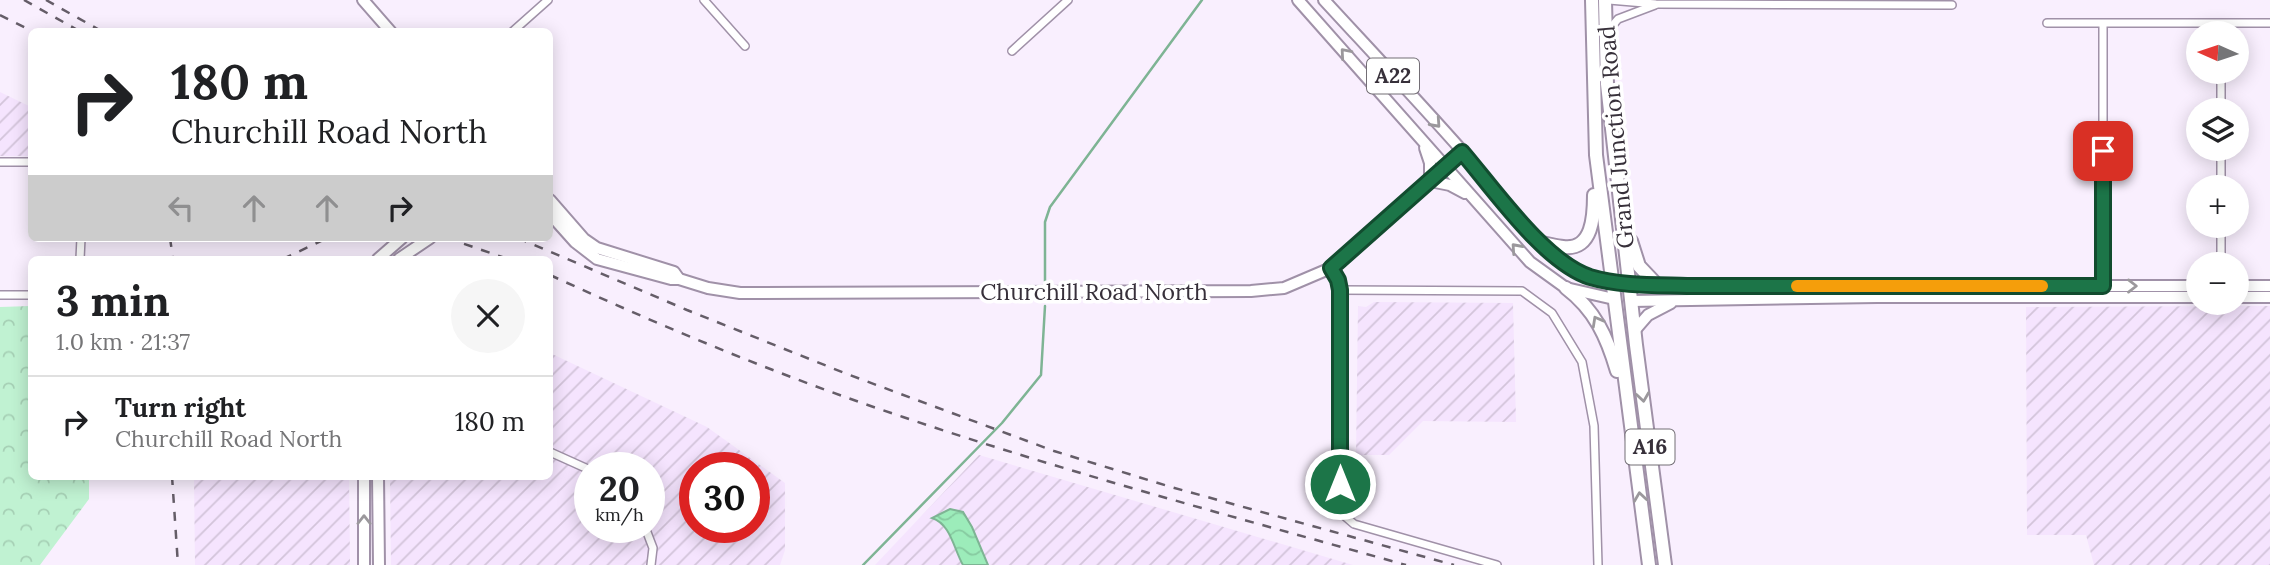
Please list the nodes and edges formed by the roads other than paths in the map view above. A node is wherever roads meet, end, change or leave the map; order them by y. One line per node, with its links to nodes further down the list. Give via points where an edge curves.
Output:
1 (363, 0): 16 (main road)
2 (548, 0): 17 (street)
3 (704, 0): 19 (street)
4 (1068, 0): 20 (street)
5 (1298, 0): 21 (main road, A22, one-way to 5)
6 (1324, 0): 22 (main road, A22, one-way to 22)
7 (1594, 0): 23 (highway, Grand Junction Road / A16)
8 (1607, 0): 9 (street); 18 (highway, Grand Junction Road / A16)
9 (1656, 4): 10 (street); 18 (street, via 1618,19)
10 (1952, 5)
11 (2047, 23): 12 (street)
12 (2103, 23): 13 (street); 48 (street)
13 (2186, 23)
14 (2249, 23): 15 (street)
15 (2270, 23)
16 (388, 28)
17 (516, 28)
18 (1605, 34): 28 (highway, Grand Junction Road / A16)
19 (745, 47)
20 (1012, 51)
21 (1422, 141): 26 (main road, A22); 27 (main road, via 1430,163)
22 (1462, 152): 26 (main road, Churchill Road North); 34 (main road, A22)
23 (1596, 155): 34 (highway, via 1591,230 1571,247); 39 (highway, Grand Junction Road / A16)
24 (0, 162): 25 (street)
25 (28, 162)
26 (1446, 167): 27 (main road, Churchill Road North); 29 (main road, A22)
27 (1430, 181): 29 (main road); 37 (main road, Churchill Road North)
28 (1618, 190): 40 (highway, Grand Junction Road / A16); 41 (highway, via 1637,263)
29 (1474, 198): 44 (main road, A22, one-way to 29, via 1530,262)
30 (553, 203): 38 (main road, Churchill Road North, via 597,248 674,272)
31 (553, 217): 38 (main road, Churchill Road North, via 597,259)
32 (397, 242): 35 (main road)
33 (424, 242): 36 (main road)
34 (1540, 243): 39 (main road, A22, via 1586,276)
35 (381, 256)
36 (403, 256)
37 (1331, 268): 38 (main road, Churchill Road North, via 1303,282 1265,290 740,293); 45 (street)
38 (679, 279)
39 (1612, 281): 40 (main road, A22); 54 (highway, Grand Junction Road / A16)
40 (1629, 283): 41 (main road, A22); 56 (highway, Grand Junction Road / A16)
41 (1657, 285): 47 (main road, A22)
42 (2270, 286): 46 (main road)
43 (2186, 287): 48 (main road, A22, one-way to 43)
44 (1566, 288): 54 (main road, A22); 58 (highway, one-way to 44, via 1596,317)
45 (1340, 290): 67 (street, via 1340,512 1354,524); 68 (street, via 1522,291 1552,313 1582,362 1594,426)
46 (2249, 290)
47 (1877, 292): 48 (main road, A22); 55 (main road, A22)
48 (2103, 292): 52 (main road, A22)
49 (2249, 293): 53 (main road)
50 (0, 295): 51 (street)
51 (28, 295)
52 (2186, 296)
53 (2270, 297)
54 (1614, 299): 56 (highway, A22); 58 (highway, Grand Junction Road / A16)
55 (1681, 300): 56 (main road, A22); 57 (main road, via 1657,309)
56 (1631, 301): 57 (highway, Grand Junction Road / A16)
57 (1634, 330): 70 (highway, Grand Junction Road / A16, one-way to 70)
58 (1628, 408): 69 (highway, Grand Junction Road / A16, one-way to 58)
59 (553, 453): 60 (street)
60 (574, 463)
61 (364, 480): 64 (main road, one-way to 61)
62 (378, 480): 65 (main road)
63 (651, 543): 66 (street)
64 (364, 565)
65 (379, 565)
66 (651, 565)
67 (1497, 565)
68 (1598, 565)
69 (1649, 565)
70 (1665, 565)

